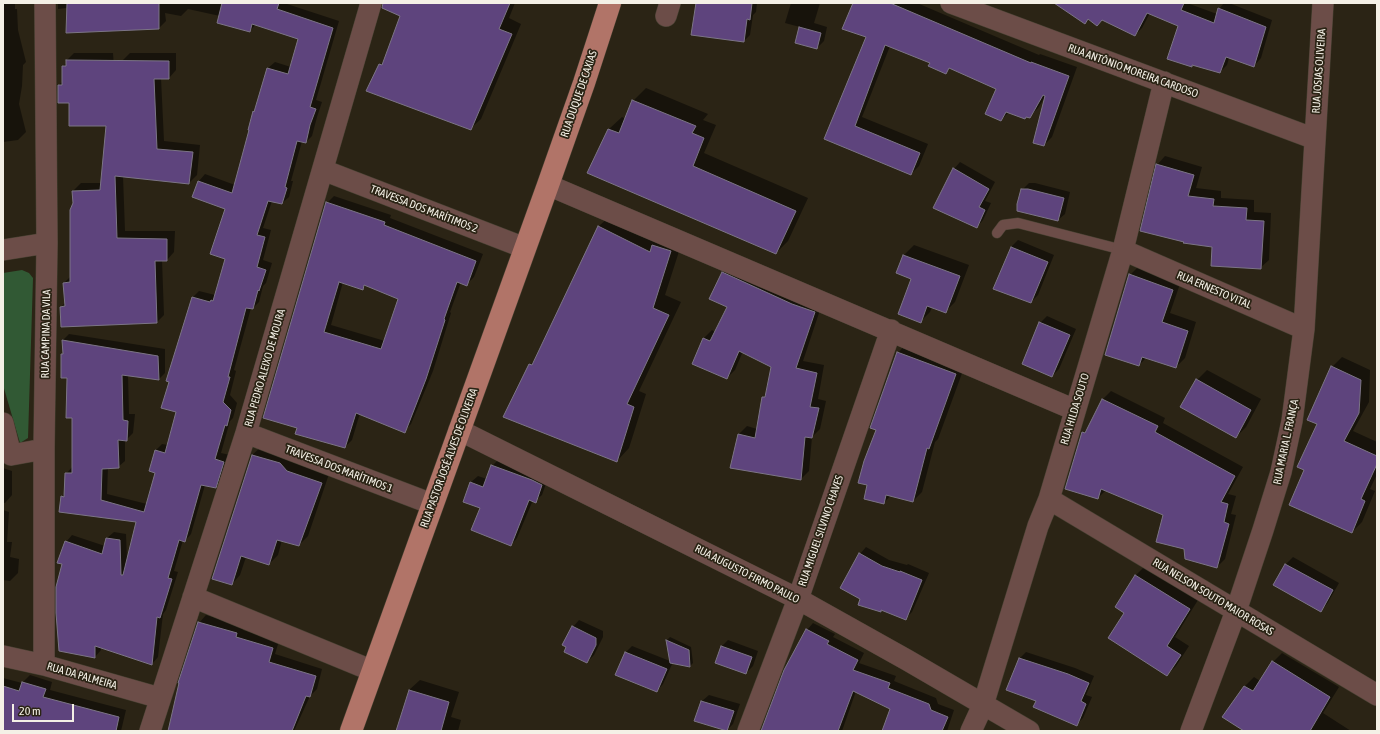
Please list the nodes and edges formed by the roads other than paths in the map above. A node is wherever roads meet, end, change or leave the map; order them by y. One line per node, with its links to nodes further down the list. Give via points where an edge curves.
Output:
1 (45, 3): 12 (street, RUA CAMPINA DA VILA)
2 (371, 3): 9 (street, RUA PEDRO ALEIXO DE MOURA)
3 (610, 3): 10 (main road, RUA DUQUE DE CAXIAS)
4 (951, 3): 6 (street, RUA ANTÔNIO MOREIRA CARDOSO)
5 (1324, 3): 8 (street, RUA JOSIAS OLIVEIRA)
6 (995, 11): 7 (street, RUA ANTÔNIO MOREIRA CARDOSO)
7 (1164, 82): 8 (street, RUA ANTÔNIO MOREIRA CARDOSO); 15 (street, RUA HILDA SOUTO)
8 (1315, 139): 16 (street, RUA MARIA L. FRANÇA)
9 (322, 170): 13 (street, TRAVESSA DOS MARÍTIMOS 2); 21 (street, RUA PEDRO ALEIXO DE MOURA)
10 (548, 185): 13 (main road, RUA PASTOR JOSÉ ALVES DE OLIVEIRA); 17 (street)
11 (997, 233): 15 (lane, via 1003,224 1018,223)
12 (48, 243): 14 (street); 22 (street, RUA CAMPINA DA VILA)
13 (525, 248): 20 (main road, RUA PASTOR JOSÉ ALVES DE OLIVEIRA)
14 (3, 250)
15 (1123, 250): 16 (street, RUA ERNESTO VITAL); 18 (street, RUA HILDA SOUTO)
16 (1304, 329): 28 (street, RUA MARIA L. FRANÇA, via 1292,421 1281,472)
17 (891, 330): 18 (street); 27 (street, RUA MIGUEL SILVINO CHAVES)
18 (1075, 410): 24 (street, RUA HILDA SOUTO)
19 (3, 423): 23 (street)
20 (459, 430): 25 (main road, RUA PASTOR JOSÉ ALVES DE OLIVEIRA); 27 (street, RUA AUGUSTO FIRMO PAULO)
21 (246, 433): 25 (street, TRAVESSA DOS MARÍTIMOS 1); 26 (street, RUA PEDRO ALEIXO DE MOURA)
22 (44, 449): 23 (street); 30 (street, RUA CAMPINA DA VILA)
23 (7, 456)
24 (1049, 499): 28 (street, RUA NELSON SOUTO MAIOR ROSAS); 34 (street, RUA HILDA SOUTO, via 1038,526)
25 (432, 504): 31 (main road, RUA PASTOR JOSÉ ALVES DE OLIVEIRA)
26 (193, 597): 31 (street); 33 (street, RUA PEDRO ALEIXO DE MOURA)
27 (798, 599): 34 (street, RUA AUGUSTO FIRMO PAULO); 37 (street, RUA MIGUEL SILVINO CHAVES)
28 (1236, 611): 32 (street, RUA NELSON SOUTO MAIOR ROSAS); 40 (street, RUA MARIA L. FRANÇA)
29 (3, 656): 30 (street, RUA DA PALMEIRA)
30 (44, 664): 33 (street, RUA DA PALMEIRA)
31 (373, 671): 36 (main road, RUA PASTOR JOSÉ ALVES DE OLIVEIRA)
32 (1377, 695)
33 (160, 698): 35 (street, RUA PEDRO ALEIXO DE MOURA)
34 (983, 705): 38 (street, RUA HILDA SOUTO); 39 (street, RUA AUGUSTO FIRMO PAULO)
35 (150, 731)
36 (351, 731)
37 (748, 731)
38 (971, 731)
39 (1029, 731)
40 (1191, 731)

